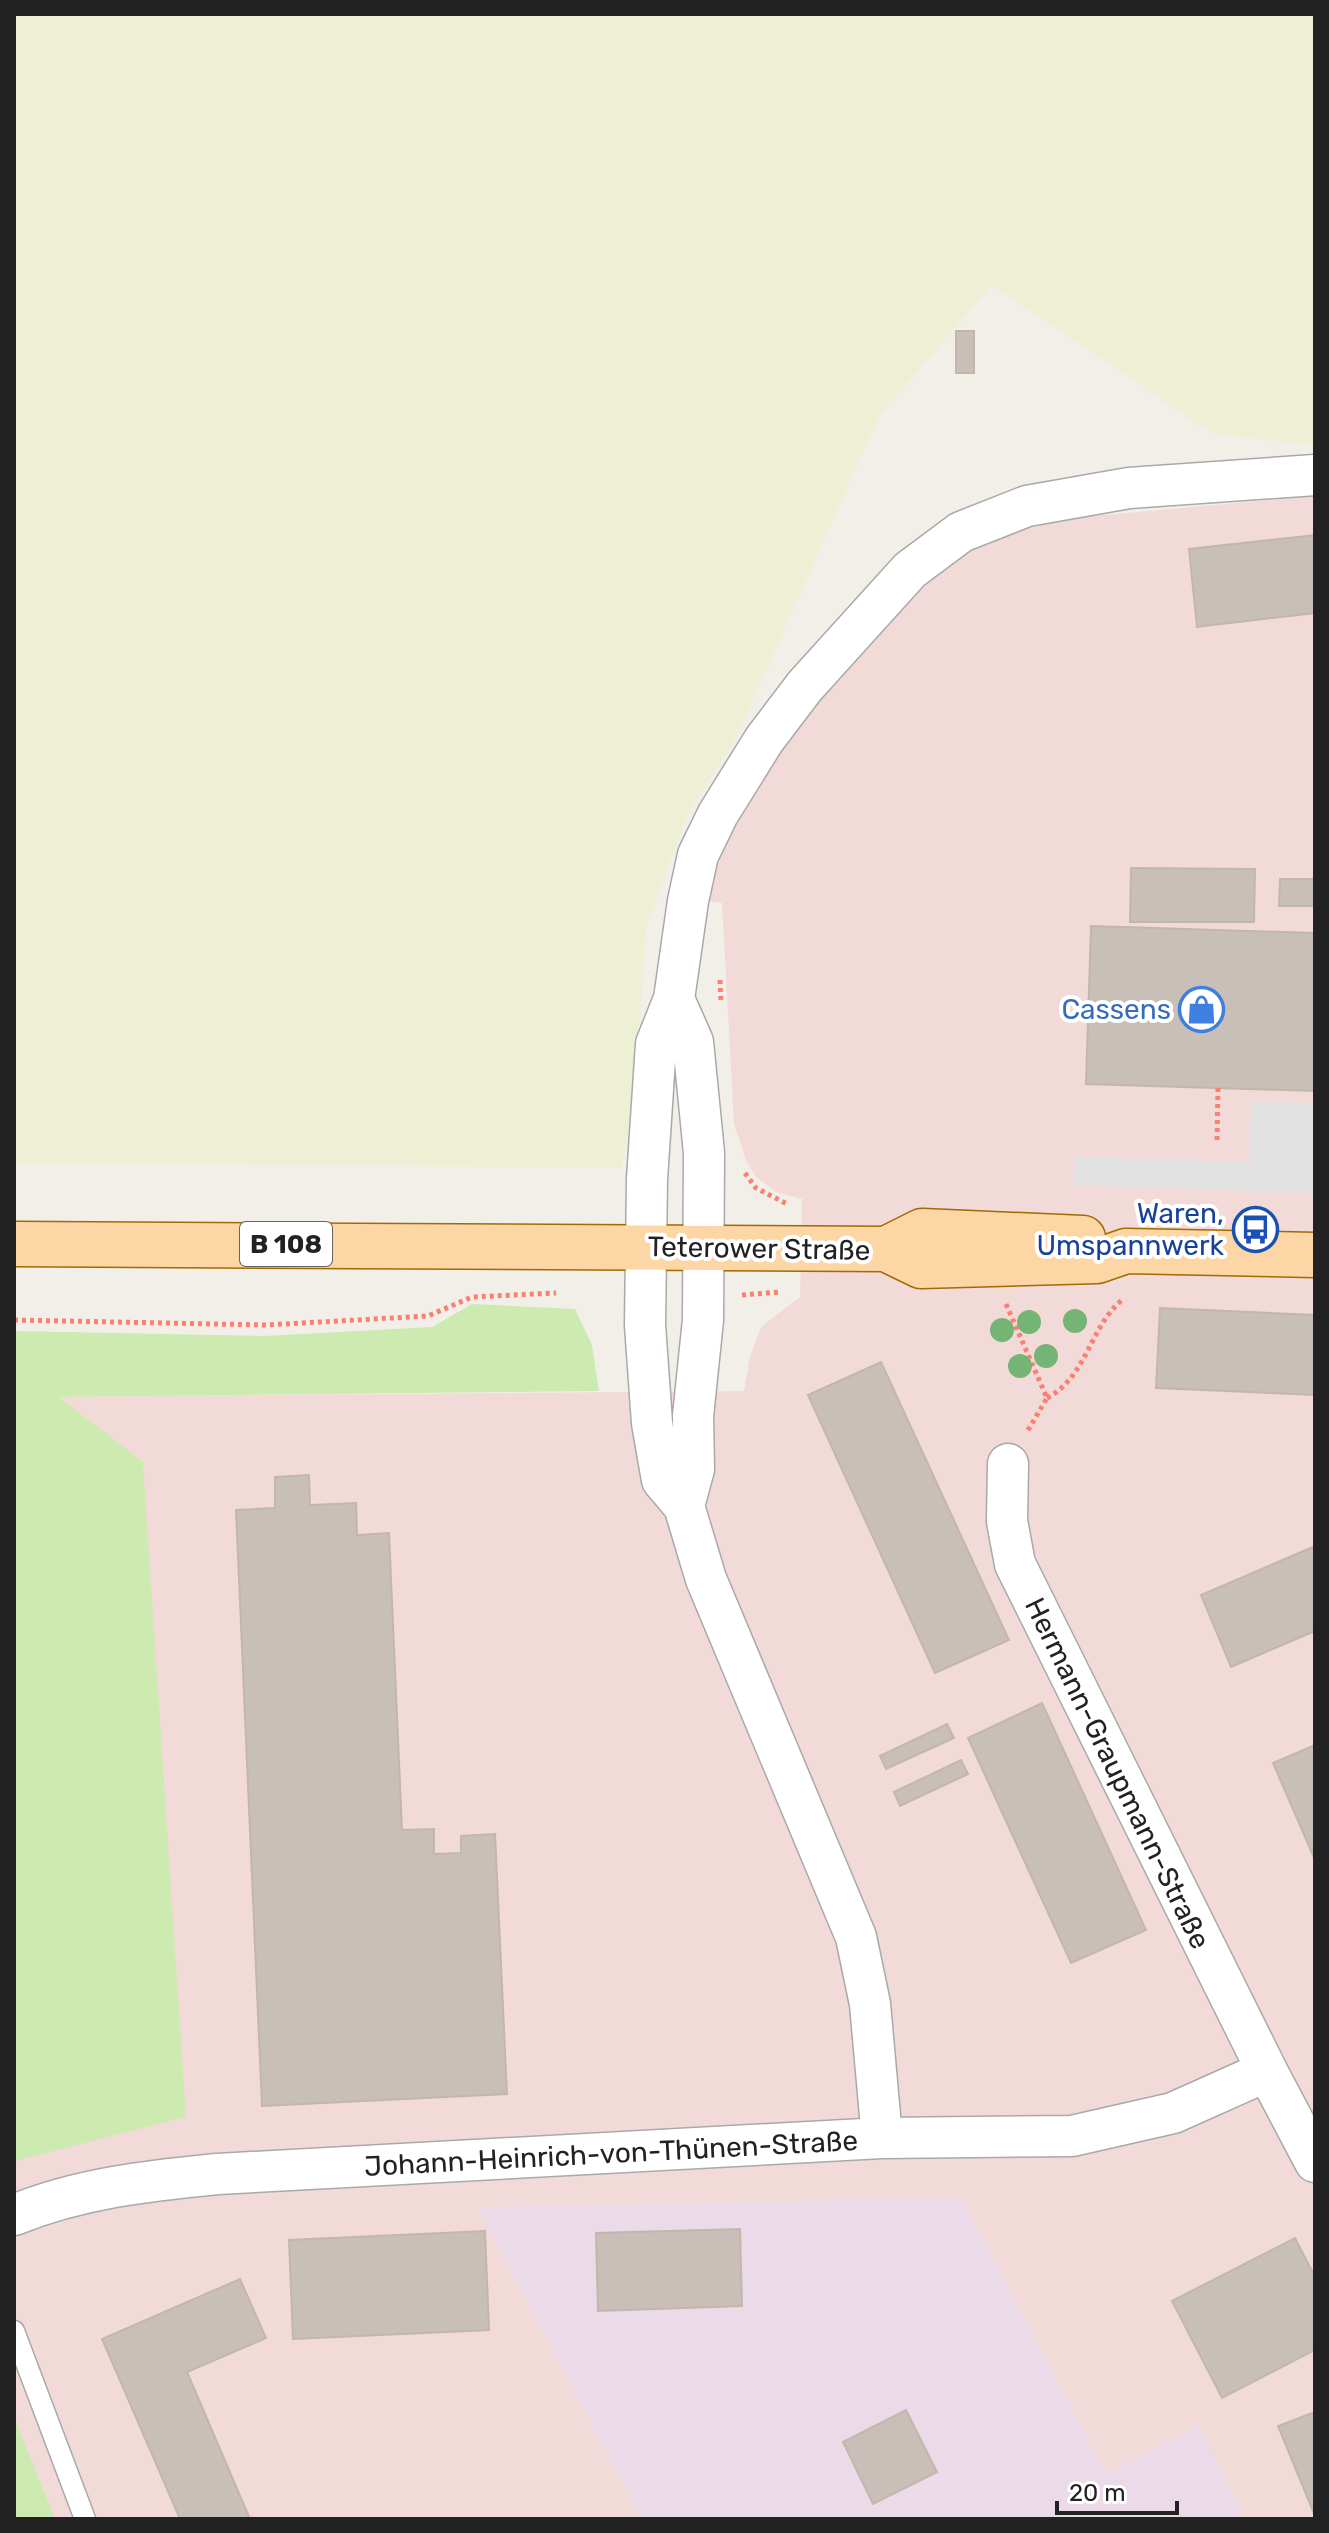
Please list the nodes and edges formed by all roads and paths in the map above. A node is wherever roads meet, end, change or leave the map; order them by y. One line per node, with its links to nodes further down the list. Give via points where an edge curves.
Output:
1 (1315, 475): 3 (street, via 1129,488 1027,506 993,516 939,545 880,601 805,686 718,814 698,855)
2 (719, 969): 4 (path)
3 (674, 999): 10 (street, Johann-Heinrich-von-Thünen-Straße, via 656,1044); 11 (street, Johann-Heinrich-von-Thünen-Straße, via 693,1042 704,1153)
4 (722, 1013)
5 (1218, 1088): 6 (path)
6 (1217, 1140)
7 (741, 1168): 8 (path, via 756,1188 778,1202)
8 (800, 1206)
9 (14, 1244): 10 (main road, B 108)
10 (639, 1246): 11 (main road, Teterower Straße / B 108); 17 (street, Johann-Heinrich-von-Thünen-Straße, via 652,1423 662,1480)
11 (703, 1248): 13 (main road, Teterower Straße / B 108, via 886,1249 921,1266 1097,1261); 17 (street, Johann-Heinrich-von-Thünen-Straße, via 694,1469)
12 (1315, 1255): 13 (main road, Teterower Straße / B 108)
13 (1129, 1271): 15 (path, via 1074,1377)
14 (1005, 1298): 15 (path)
15 (1047, 1398): 16 (path)
16 (1008, 1464): 18 (street, Hermann-Graupmann-Straße, via 1007,1521 1015,1564)
17 (684, 1506): 19 (street, Johann-Heinrich-von-Thünen-Straße, via 716,1604 856,1937 870,2004)
18 (1267, 2071): 19 (street, via 1173,2113 1072,2136); 20 (street, Hermann-Graupmann-Straße)
19 (882, 2138): 21 (street, Johann-Heinrich-von-Thünen-Straße, via 217,2174 130,2182)
20 (1315, 2162)
21 (14, 2215)
22 (14, 2331): 23 (lane)
23 (85, 2519)

